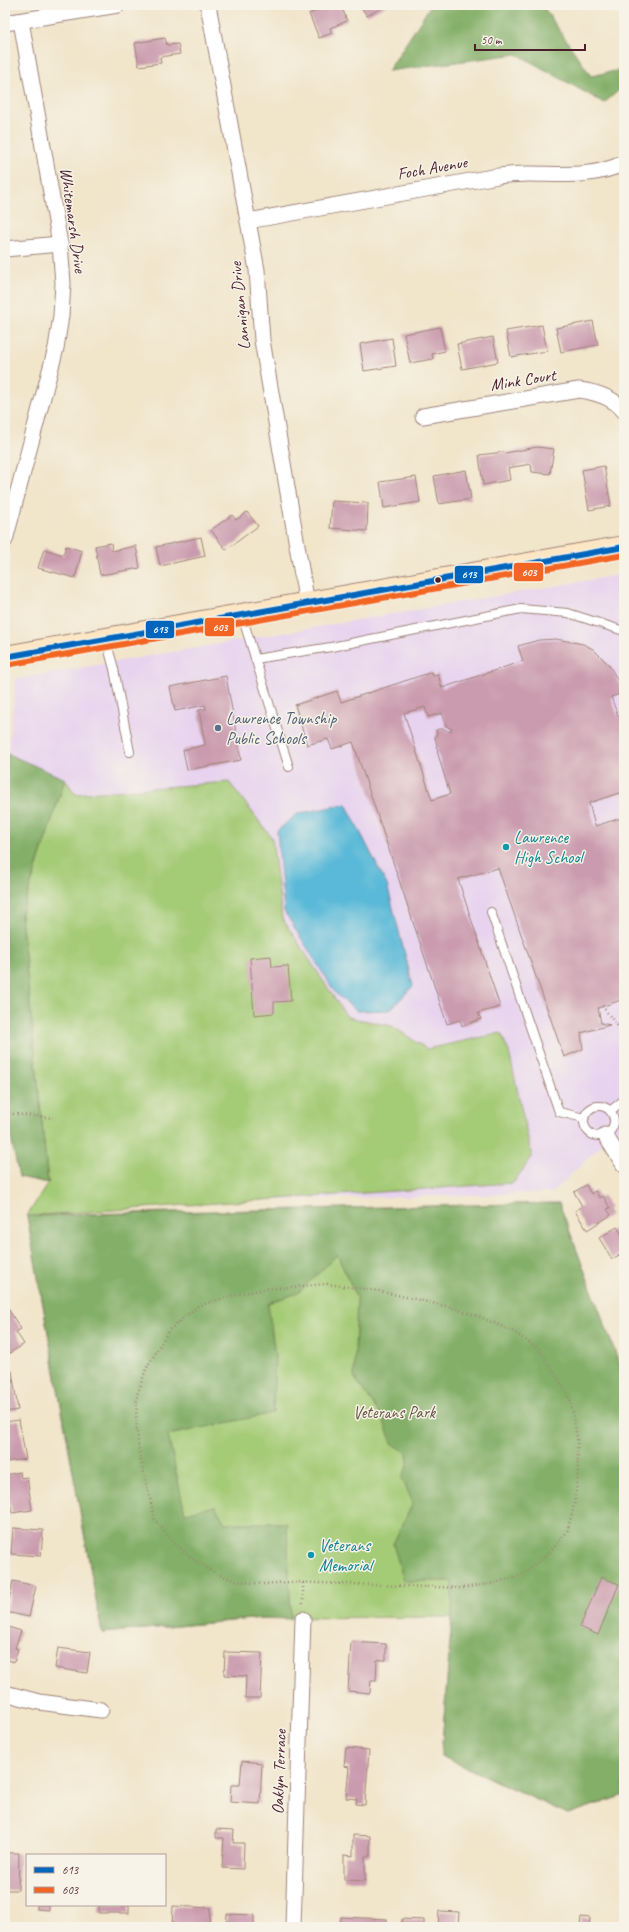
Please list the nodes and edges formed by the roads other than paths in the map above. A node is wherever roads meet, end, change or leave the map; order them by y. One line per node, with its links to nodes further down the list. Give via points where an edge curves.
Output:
1 (118, 5): 3 (street)
2 (208, 5): 6 (street, Lannigan Drive)
3 (21, 21): 4 (street); 7 (street, Whitemarsh Drive)
4 (5, 23)
5 (624, 163): 6 (street, Foch Avenue, via 600,172 578,175 498,176)
6 (248, 221): 14 (street, Lannigan Drive, via 257,270 262,340)
7 (60, 244): 8 (street); 11 (street, Whitemarsh Drive, via 63,283 56,348)
8 (5, 250)
9 (624, 410): 10 (street, Mink Court, via 608,398 594,392 579,390)
10 (423, 416)
11 (11, 490): 12 (street, Whitemarsh Drive)
12 (5, 540)
13 (624, 547): 14 (main road)
14 (307, 604): 15 (main road)
15 (241, 615): 17 (main road); 19 (lane)
16 (624, 631): 19 (lane, via 568,613 521,609 330,647)
17 (106, 639): 18 (main road); 20 (lane)
18 (5, 657)
19 (255, 659): 21 (lane)
20 (130, 752)
21 (289, 767)
22 (491, 912): 25 (lane, via 559,1112)
23 (624, 1100): 24 (lane)
24 (610, 1111): 25 (lane, via 602,1106 592,1107); 26 (lane, via 614,1124)
25 (584, 1118): 26 (lane, via 585,1127 591,1134)
26 (605, 1135): 27 (street)
27 (624, 1165)
28 (303, 1615): 31 (street, Oaklyn Terrace)
29 (5, 1693): 30 (street, via 39,1702)
30 (101, 1710)
31 (293, 1927)

